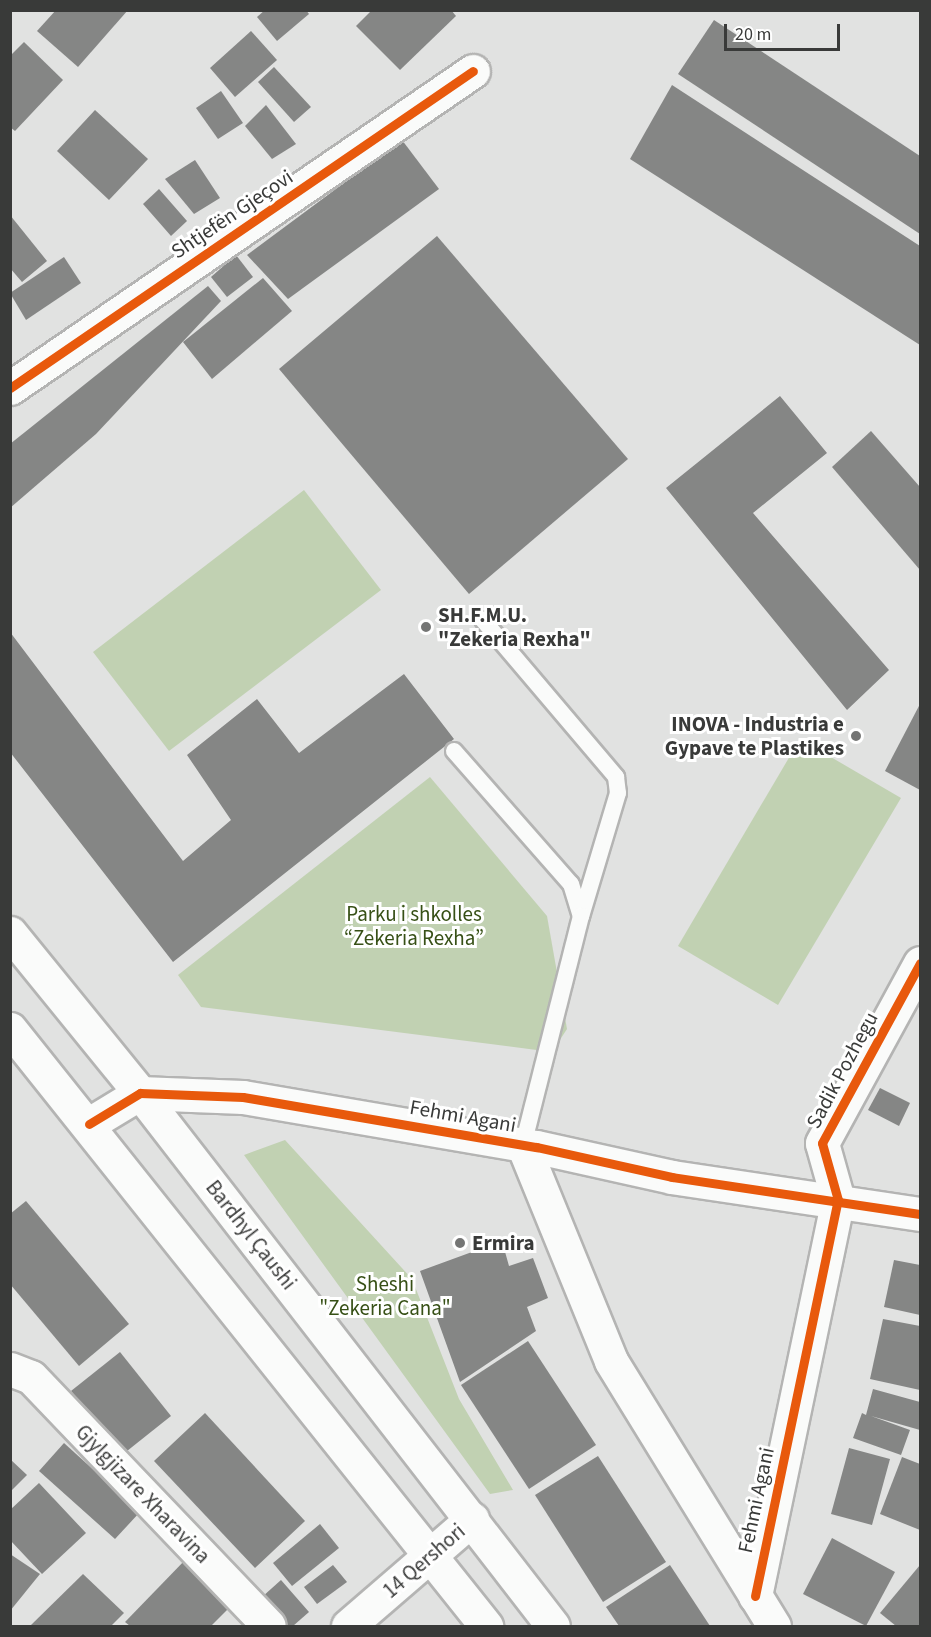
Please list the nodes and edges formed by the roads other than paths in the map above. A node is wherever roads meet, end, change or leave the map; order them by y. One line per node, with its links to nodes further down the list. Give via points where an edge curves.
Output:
1 (473, 71): 2 (street, Shtjefën Gjeçovi)
2 (12, 382)
3 (483, 620): 5 (lane, Fehmi Agani, via 616,777 618,793)
4 (454, 751): 5 (lane, via 571,884)
5 (581, 916): 11 (lane, Fehmi Agani)
6 (10, 933): 9 (street, Bardhyl Çaushi)
7 (921, 963): 12 (street, Sadik Pozhegu, via 822,1143)
8 (10, 1029): 10 (street)
9 (140, 1093): 10 (street); 11 (street, Fehmi Agani, via 243,1097); 15 (street, Bardhyl Çaushi)
10 (89, 1124): 16 (street)
11 (523, 1145): 12 (street, Fehmi Agani, via 672,1177); 17 (street, Fehmi Agani, via 611,1361)
12 (838, 1200): 13 (street, Fehmi Agani); 17 (street, Fehmi Agani)
13 (921, 1214)
14 (10, 1369): 18 (street, Gjylgjizare Xharavina, via 31,1377)
15 (472, 1519): 16 (street, 14 Qershori); 21 (street, Bardhyl Çaushi)
16 (430, 1555): 19 (street, 14 Qershori); 20 (street)
17 (755, 1596): 22 (street, Fehmi Agani)
18 (269, 1626)
19 (348, 1626)
20 (486, 1626)
21 (553, 1626)
22 (774, 1626)

